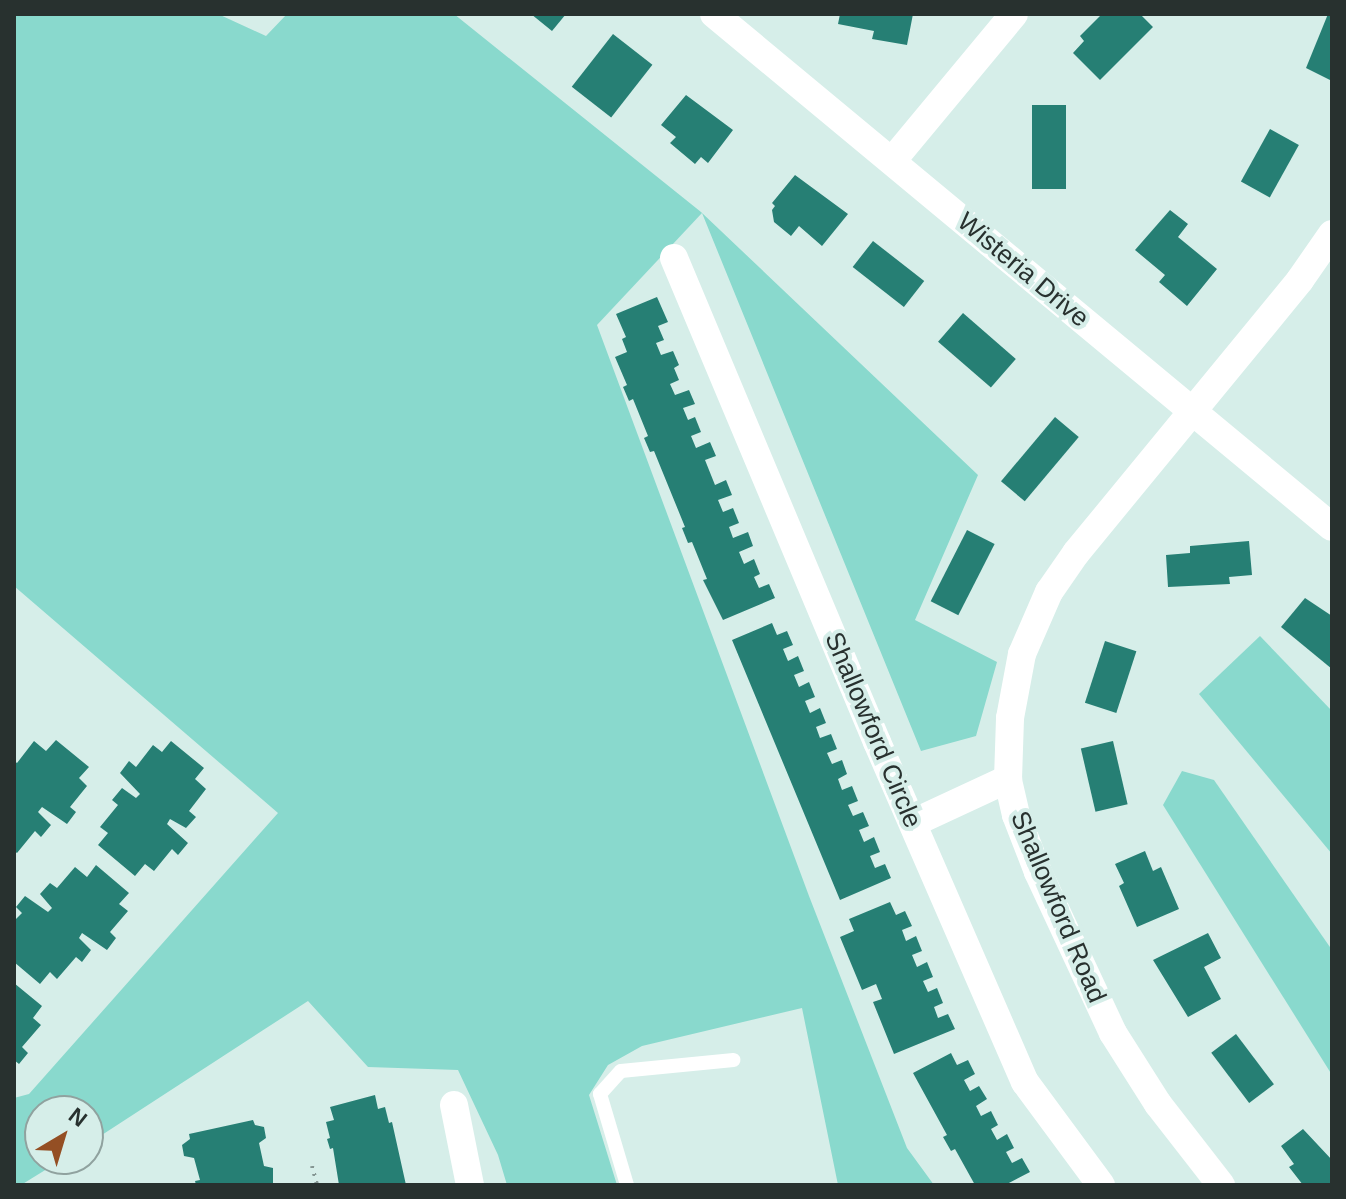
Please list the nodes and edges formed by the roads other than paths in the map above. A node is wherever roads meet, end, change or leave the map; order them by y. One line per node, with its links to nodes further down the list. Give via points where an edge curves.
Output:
1 (714, 14): 3 (street, Wisteria Drive)
2 (1014, 14): 3 (street)
3 (892, 161): 6 (street, Wisteria Drive)
4 (1332, 234): 6 (street, Shallowford Road)
5 (674, 258): 9 (street, Shallowford Circle)
6 (1194, 411): 7 (street, Wisteria Drive); 8 (street, Shallowford Road, via 1049,592 1015,682)
7 (1332, 527)
8 (1008, 779): 9 (street); 15 (street, Shallowford Road, via 1038,872 1113,1033 1158,1104)
9 (913, 823): 14 (street, Shallowford Circle, via 1025,1082)
10 (733, 1060): 13 (lane, via 621,1071 600,1094)
11 (454, 1105): 12 (street)
12 (470, 1185)
13 (627, 1185)
14 (1101, 1185)
15 (1221, 1185)

